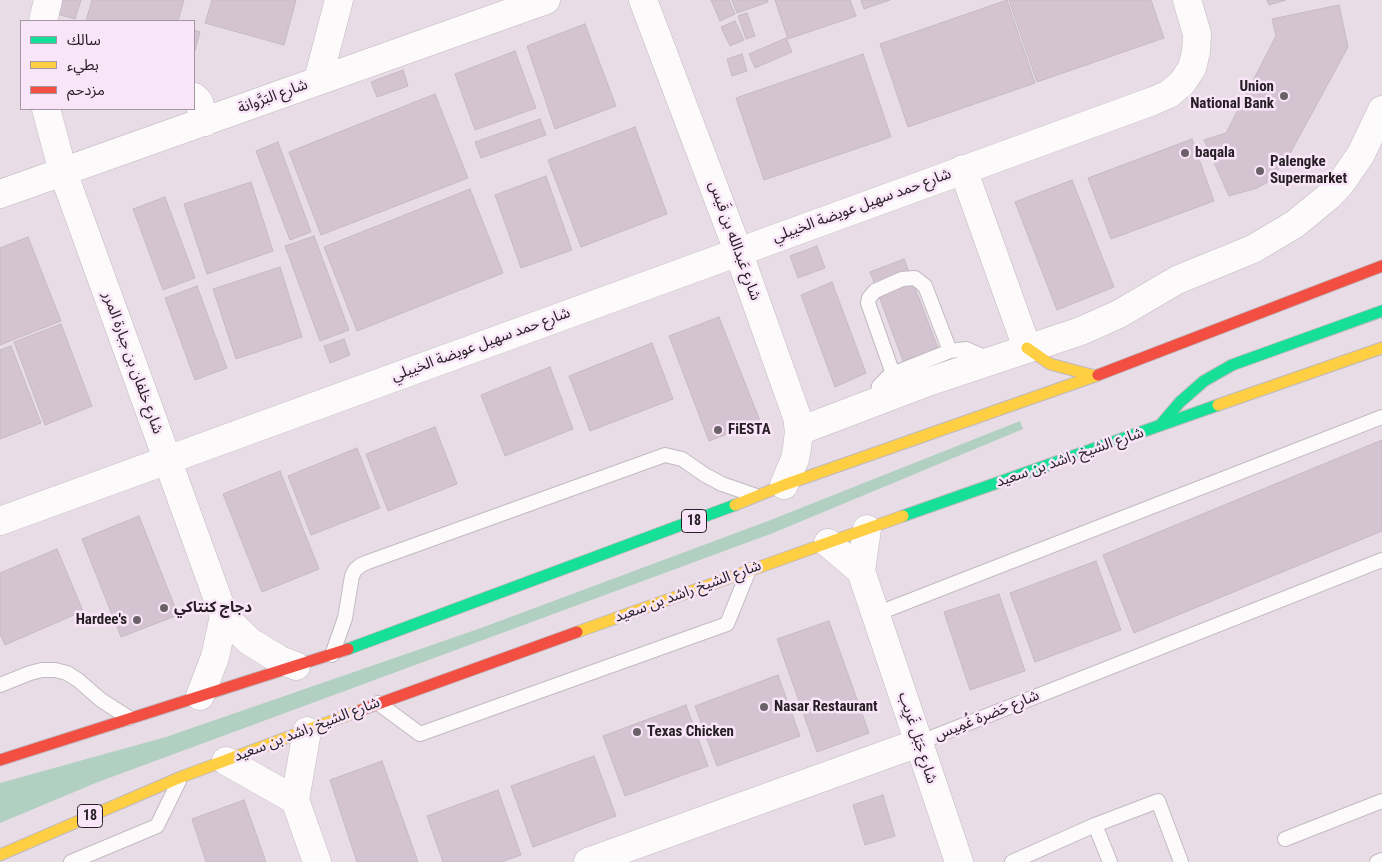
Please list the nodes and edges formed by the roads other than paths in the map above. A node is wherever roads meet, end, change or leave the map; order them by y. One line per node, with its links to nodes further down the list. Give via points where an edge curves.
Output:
1 (48, 0): 6 (street)
2 (339, 0): 7 (street)
3 (546, 0): 7 (street, شارع البَرَّوانة)
4 (643, 0): 15 (street, شارع عَبدالله بن قَيس)
5 (1187, 0): 12 (street, شارع حمد سهيل عويضة الخييلي, via 1196,34 1196,52 1192,68 1169,94)
6 (42, 20)
7 (318, 80): 11 (street, شارع البَرَّوانة)
8 (195, 98): 11 (street)
9 (46, 110): 13 (street, شارع خلفان بن جبارة المرر)
10 (1382, 110): 18 (street, via 1352,169 1329,196 1295,224 1253,249 1177,280 1106,320)
11 (205, 122): 13 (street, شارع البَرَّوانة)
12 (963, 169): 15 (street, شارع حمد سهيل عويضة الخييلي); 18 (street, شارع حمد سهيل عويضة الخييلي)
13 (63, 172): 14 (street, شارع البَرَّوانة); 28 (street, شارع خلفان بن جبارة المرر)
14 (0, 194)
15 (738, 251): 27 (street, شارع عَبدالله بن قَيس, via 797,417); 28 (street, شارع حمد سهيل عويضة الخييلي)
16 (1382, 266): 23 (main road, 18)
17 (1382, 311): 26 (main road, via 1232,365 1204,381)
18 (1027, 348): 21 (street); 23 (main road, via 1050,364)
19 (1382, 348): 26 (main road, شارع الشيخ راشد بن سعيد / 18)
20 (950, 351): 21 (lane, via 966,348 982,356); 22 (lane); 22 (lane, via 925,286 915,278 902,279 876,291 868,303)
21 (987, 363): 24 (street)
22 (893, 374): 24 (lane, via 880,386)
23 (1095, 376): 29 (main road, 18)
24 (877, 400): 27 (street)
25 (1382, 417): 36 (lane)
26 (1159, 426): 31 (main road, شارع الشيخ راشد بن سعيد / 18)
27 (799, 431): 29 (street, شارع عَبدالله بن قَيس, via 795,459)
28 (167, 459): 30 (street, شارع حمد سهيل عويضة الخييلي); 37 (street, شارع خلفان بن جبارة المرر)
29 (772, 491): 38 (main road, 18); 38 (lane, via 722,484 682,459 665,455 368,562 352,576 345,618)
30 (0, 520)
31 (867, 529): 32 (main road, شارع الشيخ راشد بن سعيد / 18); 35 (street)
32 (828, 543): 34 (main road, شارع الشيخ راشد بن سعيد / 18); 35 (street)
33 (1382, 560): 45 (lane, شارع حَضرة غُمِيس)
34 (749, 570): 42 (main road, شارع الشيخ راشد بن سعيد / 18); 42 (lane, via 727,624 420,734)
35 (861, 571): 36 (street, شارع جَبَل غَرِيب)
36 (876, 614): 45 (street, شارع جَبَل غَرِيب)
37 (224, 616): 39 (street, شارع خلفان بن جبارة المرر, via 249,641); 41 (street, via 215,657)
38 (332, 655): 39 (main road, 18)
39 (296, 666): 41 (main road, 18)
40 (0, 684): 43 (lane, via 30,673 55,670 78,680 101,700)
41 (200, 696): 43 (main road, 18)
42 (378, 704): 44 (main road, شارع الشيخ راشد بن سعيد / 18)
43 (130, 718): 46 (main road, 18)
44 (307, 731): 47 (main road, شارع الشيخ راشد بن سعيد / 18); 49 (street)
45 (918, 743): 58 (street, شارع حَضرة غُمِيس); 59 (street, شارع جَبَل غَرِيب)
46 (0, 760)
47 (226, 761): 48 (main road, شارع الشيخ راشد بن سعيد / 18); 49 (street)
48 (181, 777): 53 (main road, شارع الشيخ راشد بن سعيد / 18); 56 (lane, via 157,826)
49 (295, 800): 57 (street)
50 (1382, 801): 52 (lane)
51 (1096, 825): 54 (lane); 61 (lane); 62 (lane, via 1158,801)
52 (1285, 839)
53 (0, 855)
54 (1040, 856): 60 (lane)
55 (1382, 860): 63 (lane)
56 (71, 862)
57 (317, 862)
58 (588, 862)
59 (959, 862)
60 (1012, 862)
61 (1110, 862)
62 (1181, 862)
63 (1377, 862)

